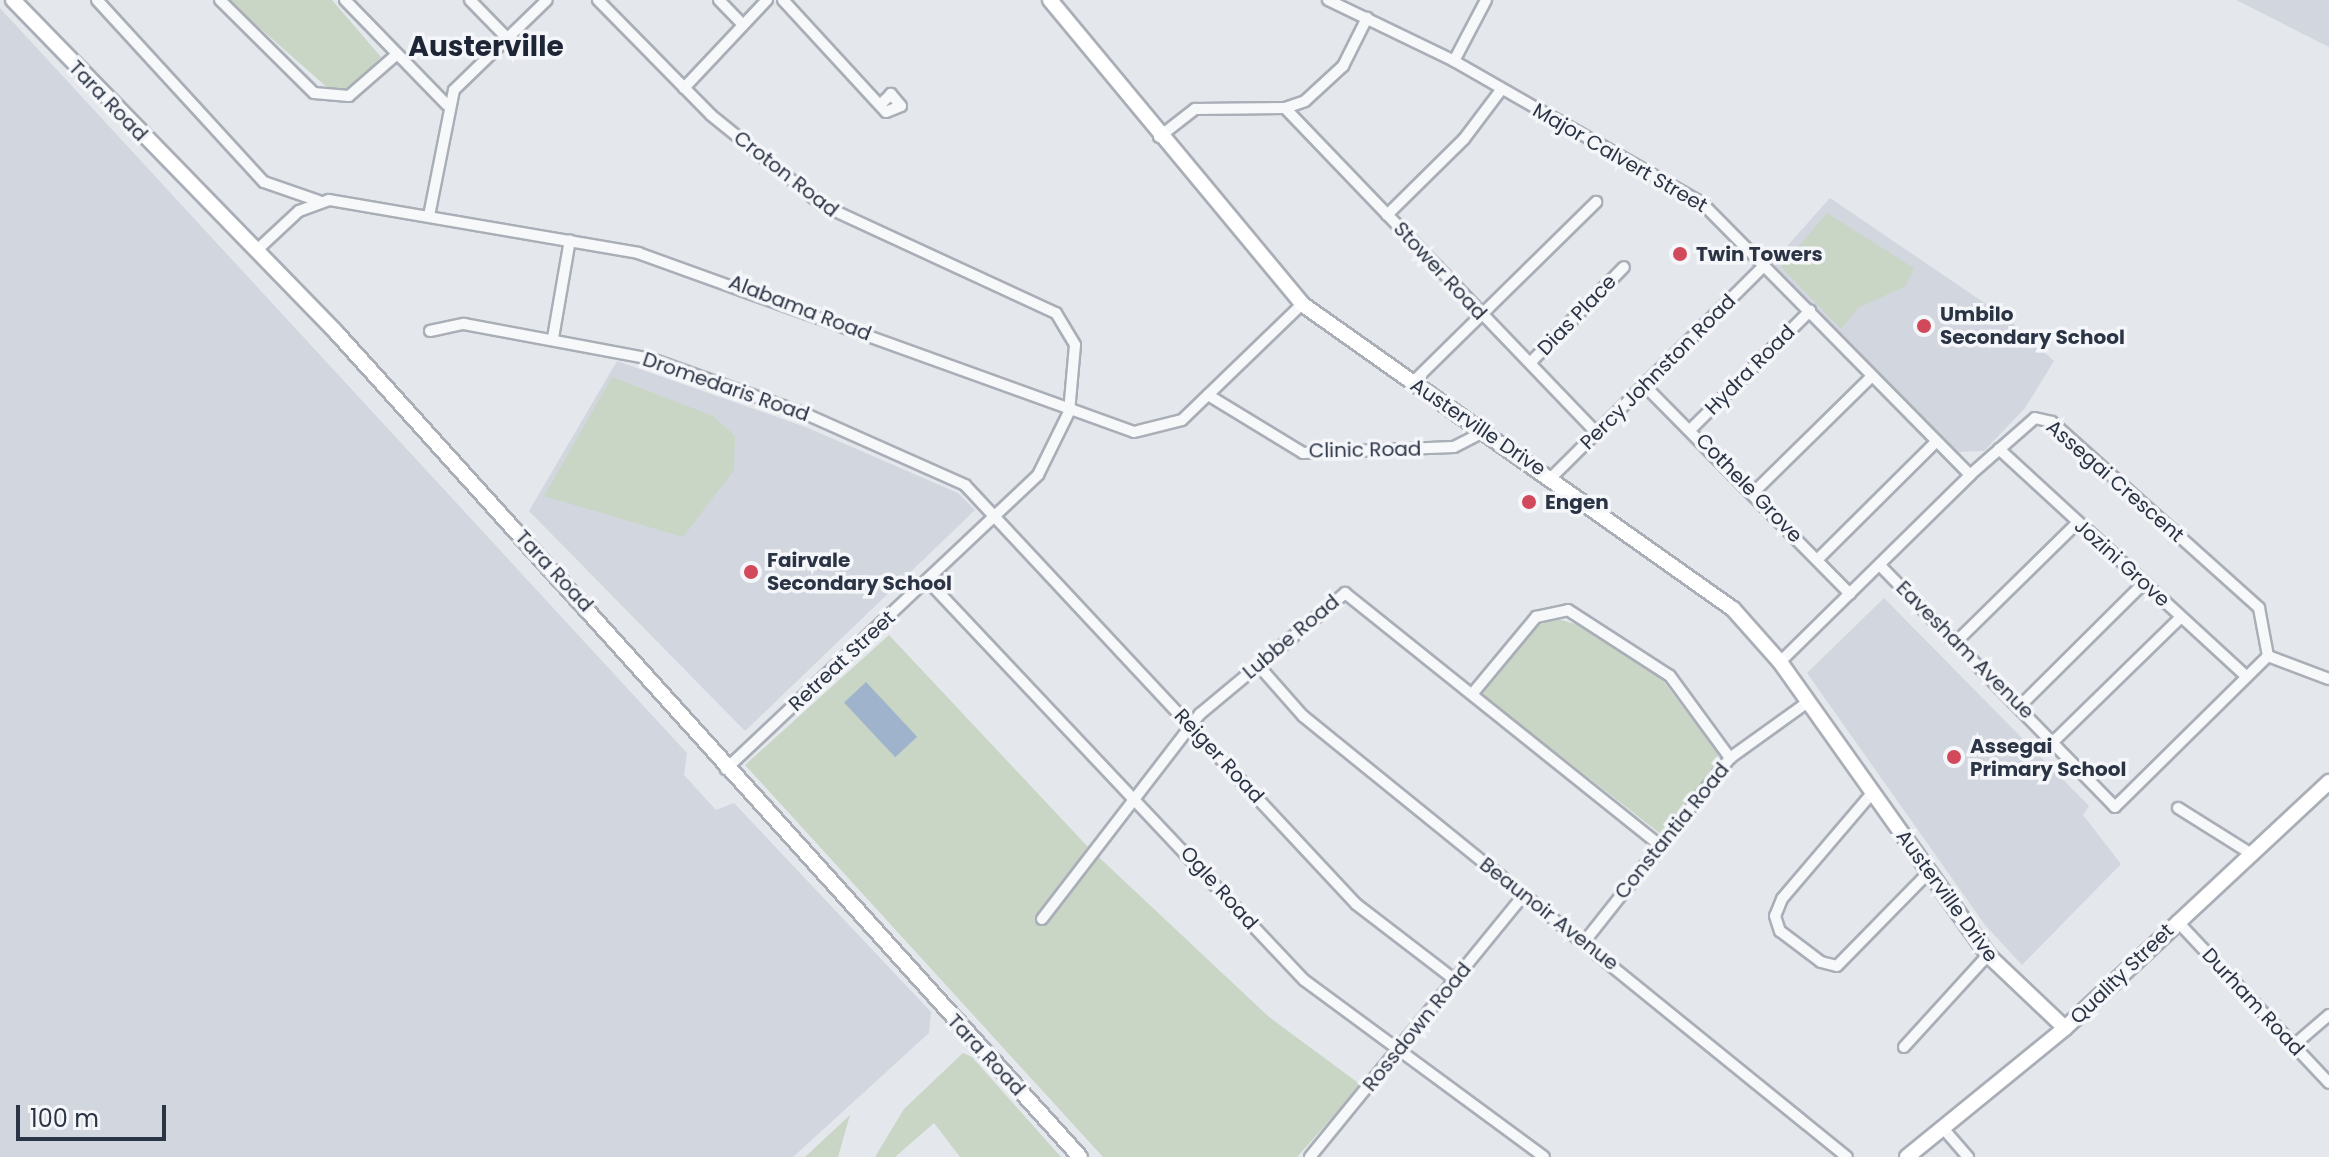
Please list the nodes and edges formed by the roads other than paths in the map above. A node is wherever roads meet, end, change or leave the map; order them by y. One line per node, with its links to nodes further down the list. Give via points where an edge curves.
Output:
1 (13, 0): 30 (street, Tara Road)
2 (97, 0): 25 (street, Alabama Road, via 264,182)
3 (220, 0): 17 (street, via 314,93 349,96)
4 (345, 0): 17 (street)
5 (470, 0): 16 (street)
6 (547, 0): 16 (street)
7 (598, 0): 19 (street, Croton Road)
8 (719, 0): 15 (street)
9 (767, 0): 15 (street)
10 (783, 0): 21 (street)
11 (1050, 0): 24 (street, Austerville Drive)
12 (1328, 0): 14 (street, Major Calvert Street)
13 (1486, 0): 18 (street)
14 (1367, 18): 18 (street, Major Calvert Street); 23 (street, via 1335,75)
15 (739, 21): 19 (street)
16 (507, 38): 22 (street)
17 (396, 55): 22 (street)
18 (1454, 61): 20 (street, Major Calvert Street)
19 (684, 88): 35 (street, Croton Road, via 837,216)
20 (1501, 90): 27 (street, via 1464,139); 31 (street, Major Calvert Street, via 1690,194)
21 (882, 103)
22 (447, 105): 28 (street)
23 (1285, 108): 24 (street, via 1195,109); 27 (street, Stower Road)
24 (1159, 137): 33 (street, Austerville Drive)
25 (319, 201): 28 (street, Alabama Road); 30 (street)
26 (1596, 202): 36 (street)
27 (1387, 215): 36 (street, Stower Road)
28 (429, 216): 29 (street, Alabama Road)
29 (570, 240): 38 (street); 44 (street, Alabama Road, via 688,265)
30 (257, 250): 73 (street, Tara Road, via 666,693)
31 (1764, 266): 34 (street, Major Calvert Street); 42 (street, Percy Johnston Road)
32 (1624, 267): 39 (street, Dias Place)
33 (1302, 304): 41 (street, Austerville Drive); 43 (street, Alabama Road)
34 (1810, 311): 40 (street, Major Calvert Street); 45 (street, Hydra Road)
35 (1056, 313): 44 (street, Retreat Street, via 1075,345)
36 (1482, 313): 39 (street, Stower Road); 41 (street)
37 (430, 331): 38 (street, Dromedaris Road, via 459,323)
38 (553, 338): 53 (street, Dromedaris Road, via 658,361 808,415 951,477)
39 (1530, 363): 47 (street, Stower Road)
40 (1872, 376): 48 (street, Major Calvert Street); 52 (street)
41 (1413, 382): 46 (street, Austerville Drive)
42 (1645, 386): 45 (street, Cothele Grove); 47 (street, Percy Johnston Road)
43 (1208, 395): 44 (street, Alabama Road, via 1172,426 1151,432); 46 (street, Clinic Road, via 1303,453 1454,447)
44 (1069, 412): 53 (street, Retreat Street, via 1045,464)
45 (1691, 429): 52 (street, Cothele Grove)
46 (1486, 431): 51 (street, Austerville Drive)
47 (1596, 432): 51 (street, Percy Johnston Road)
48 (1936, 442): 50 (street, Major Calvert Street); 55 (street)
49 (1999, 449): 50 (street, Assegai Crescent); 54 (street, Jozini Grove); 62 (street, Assegai Crescent, via 2035,418 2052,422 2259,608)
50 (1970, 475): 56 (street, Assegai Crescent)
51 (1552, 477): 63 (street, Austerville Drive, via 1695,577)
52 (1753, 493): 55 (street, Cothele Grove)
53 (997, 518): 57 (street, Retreat Street); 70 (street, Reiger Road)
54 (2077, 523): 58 (street, Jozini Grove); 61 (street)
55 (1818, 559): 59 (street, Cothele Grove)
56 (1880, 565): 59 (street, Assegai Crescent); 61 (street, Eavesham Avenue)
57 (928, 581): 73 (street, Retreat Street); 76 (street, Ogle Road)
58 (2144, 583): 60 (street, Jozini Grove); 69 (street)
59 (1850, 594): 63 (street, Assegai Crescent)
60 (2181, 617): 65 (street, Jozini Grove); 71 (street)
61 (1958, 640): 69 (street, Eavesham Avenue)
62 (2268, 656): 65 (street); 66 (street)
63 (1780, 662): 68 (street, Austerville Drive)
64 (1258, 665): 67 (street, Lubbe Road, via 1345,593); 70 (street, Lubbe Road); 81 (street, Beaunoir Avenue, via 1303,716)
65 (2246, 676): 71 (street, Eavesham Avenue, via 2115,807)
66 (2329, 679)
67 (1473, 693): 72 (street, via 1536,617 1568,610 1670,676); 78 (street, Lubbe Road)
68 (1808, 702): 72 (street, Constantia Road); 75 (street, Austerville Drive)
69 (2021, 705): 71 (street, Eavesham Avenue)
70 (1192, 726): 76 (street, Lubbe Road); 86 (street, Reiger Road, via 1356,904)
71 (2055, 740)
72 (1730, 758): 78 (street, Constantia Road)
73 (726, 769): 94 (street, Tara Road)
74 (2329, 782): 79 (street, Quality Street)
75 (1873, 792): 80 (street, Austerville Drive); 80 (street, via 1782,899 1775,916 1780,931 1821,962 1837,966)
76 (1135, 797): 82 (street, Lubbe Road); 91 (street, Ogle Road, via 1290,966)
77 (2178, 808): 79 (street)
78 (1659, 845): 84 (street, Constantia Road)
79 (2250, 853): 83 (street, Quality Street)
80 (1929, 872): 85 (street, Austerville Drive)
81 (1524, 895): 84 (street, Beaunoir Avenue); 86 (street, Rossdown Road)
82 (1042, 919)
83 (2177, 921): 88 (street, Quality Street); 89 (street, Durham Road)
84 (1585, 941): 97 (street, Beaunoir Avenue)
85 (1988, 955): 88 (street, Austerville Drive); 90 (street)
86 (1455, 980): 91 (street, Rossdown Road)
87 (2329, 1015): 89 (street)
88 (2065, 1028): 93 (street, Quality Street)
89 (2294, 1045): 92 (street, Durham Road)
90 (1904, 1047)
91 (1399, 1050): 95 (street, Rossdown Road); 96 (street, Ogle Road)
92 (2329, 1083)
93 (1942, 1127): 98 (street, Quality Street); 99 (street)
94 (1080, 1157)
95 (1310, 1157)
96 (1544, 1157)
97 (1847, 1157)
98 (1907, 1157)
99 (1968, 1157)

